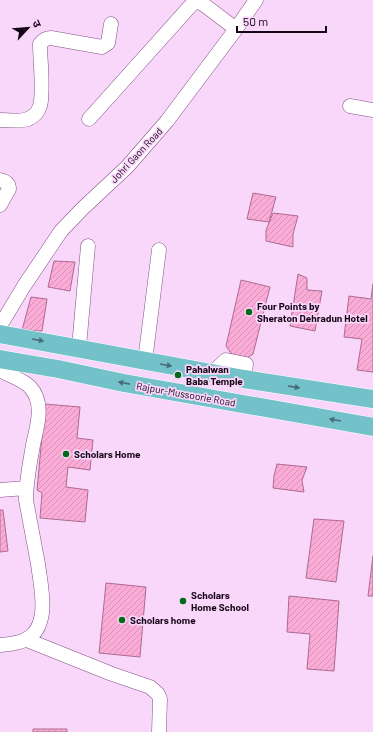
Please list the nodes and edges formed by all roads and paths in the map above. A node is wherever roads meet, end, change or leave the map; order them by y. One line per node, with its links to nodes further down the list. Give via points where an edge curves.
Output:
1 (256, 0): 3 (street, Johri Gaon Road)
2 (111, 24): 7 (street, via 108,43 102,47 51,38 42,41 42,92 37,112 27,119)
3 (236, 29): 6 (street, via 203,4 195,1); 12 (street, Johri Gaon Road, via 128,166 61,231)
4 (350, 106): 5 (street)
5 (373, 110)
6 (90, 119)
7 (0, 120)
8 (0, 180): 9 (street, via 9,186)
9 (0, 205)
10 (88, 246): 16 (street)
11 (159, 250): 18 (street)
12 (17, 298): 13 (street); 14 (street, Johri Gaon Road)
13 (0, 313)
14 (0, 326)
15 (0, 334): 16 (main road, one-way to 16)
16 (79, 347): 18 (main road)
17 (0, 359): 21 (main road, Rajpur-Mussoorie Road, one-way to 17)
18 (145, 362): 20 (main road, one-way to 20)
19 (0, 370): 22 (street, via 29,386 38,401 38,423)
20 (373, 399)
21 (373, 427)
22 (26, 488): 23 (street); 24 (street, via 43,612 37,629)
23 (0, 490)
24 (27, 640): 25 (street); 26 (street, via 150,687 160,699)
25 (0, 645)
26 (159, 732)

